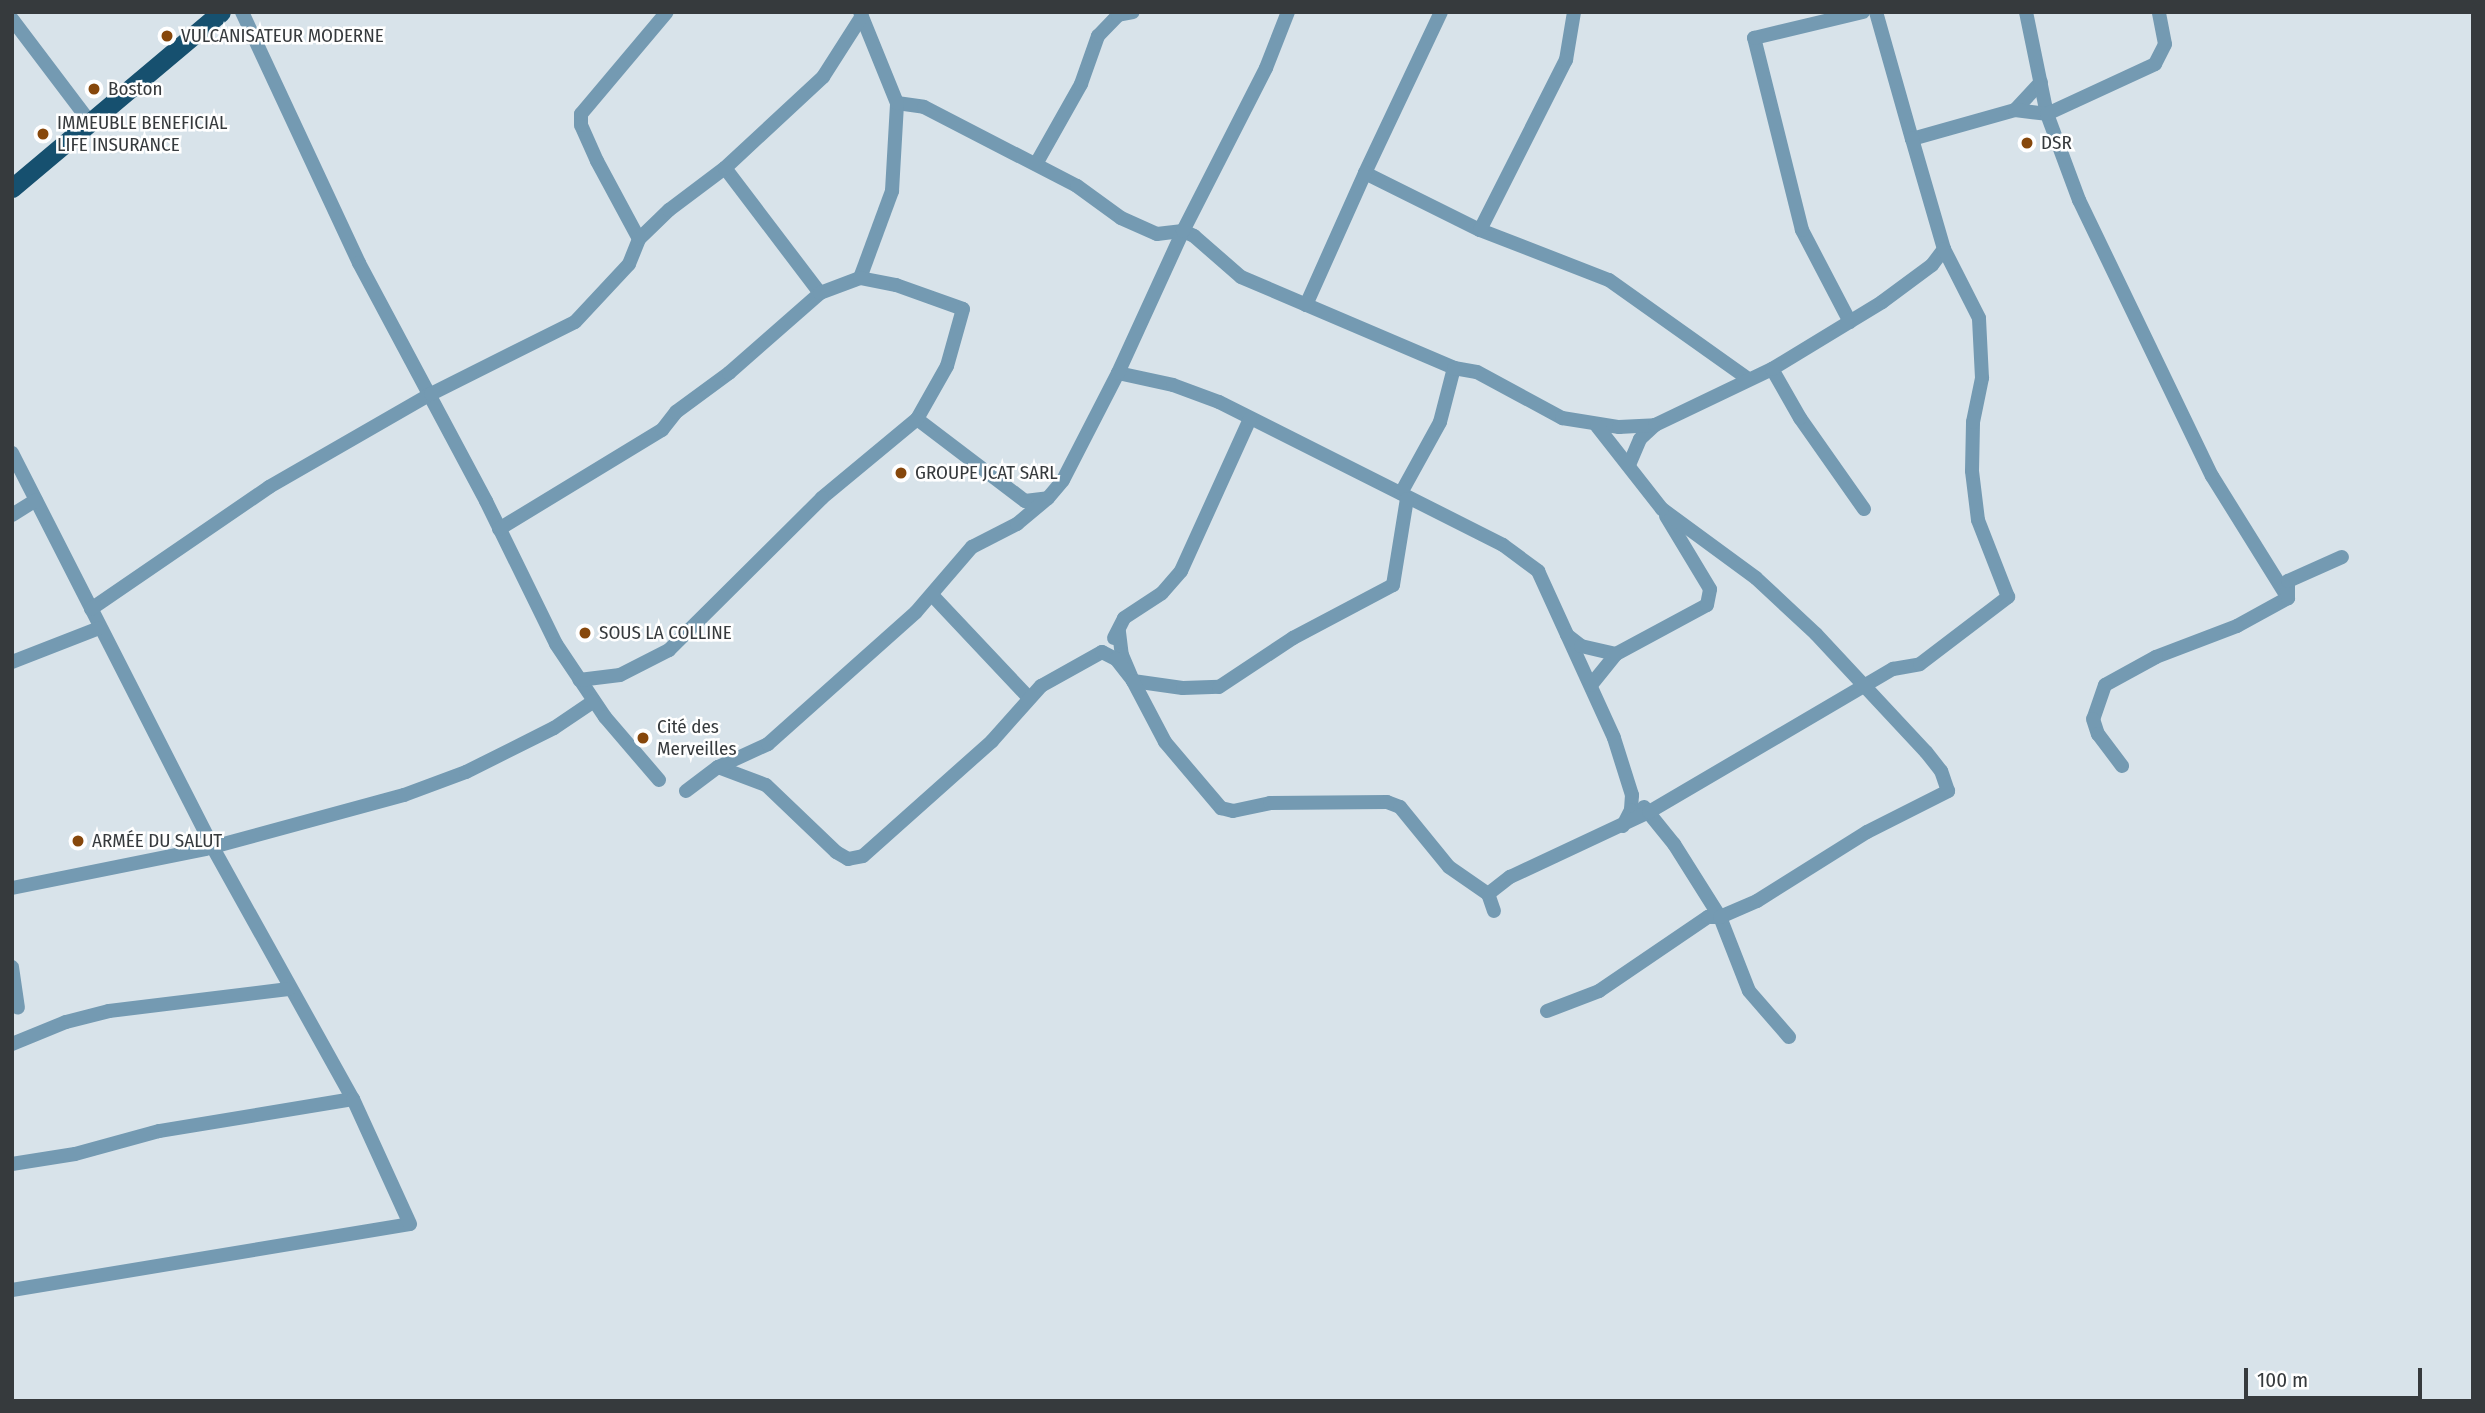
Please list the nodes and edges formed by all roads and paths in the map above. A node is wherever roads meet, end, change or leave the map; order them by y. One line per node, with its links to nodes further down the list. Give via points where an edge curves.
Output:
1 (221, 12): 18 (highway)
2 (242, 12): 36 (street, via 359,263)
3 (667, 12): 26 (street, via 646,43 588,101 582,114 581,125)
4 (1133, 12): 20 (street, via 1118,15 1098,36 1081,84)
5 (1288, 12): 25 (street, via 1266,68)
6 (1441, 12): 22 (street)
7 (1574, 12): 24 (street, via 1566,60)
8 (1863, 12): 31 (street, via 1754,38 1802,230)
9 (1876, 12): 19 (street)
10 (2026, 12): 14 (street)
11 (2159, 12): 17 (street, via 2165,44 2155,64)
12 (861, 14): 15 (street); 21 (street, via 824,77)
13 (12, 19): 18 (street)
14 (2041, 82): 16 (street); 17 (street)
15 (897, 103): 20 (street, via 924,107); 28 (street, via 892,191)
16 (2015, 110): 17 (street); 19 (street)
17 (2047, 114): 52 (street, via 2079,200 2189,430)
18 (90, 122): 23 (highway)
19 (1912, 139): 27 (street)
20 (1035, 164): 25 (street, via 1077,186 1121,218 1157,234)
21 (725, 168): 26 (street); 29 (street)
22 (1365, 173): 24 (street); 30 (street)
23 (12, 188)
24 (1480, 230): 35 (street, via 1609,280)
25 (1183, 231): 30 (street, via 1241,277); 34 (street)
26 (639, 239): 36 (street, via 629,264 575,323)
27 (1944, 249): 31 (street, via 1933,265); 63 (street, via 1979,318 1982,378 1973,422 1972,471 1978,520 2008,597 1920,664 1893,669)
28 (860, 278): 29 (street); 37 (street, via 963,309 947,366)
29 (820, 293): 49 (street, via 729,373 676,412 662,430)
30 (1306, 305): 32 (street)
31 (1850, 322): 33 (street)
32 (1454, 368): 40 (street, via 1477,372 1562,418); 43 (street, via 1440,422)
33 (1772, 369): 35 (street); 47 (street, via 1800,418)
34 (1118, 373): 38 (street, via 1173,385); 44 (street, via 1063,480)
35 (1747, 378): 39 (street)
36 (430, 394): 49 (street); 53 (street, via 269,486)
37 (917, 419): 44 (street, via 1025,501); 60 (street, via 822,498 669,650 620,675)
38 (1250, 419): 43 (street); 55 (street, via 1181,571 1162,593 1124,618)
39 (1655, 425): 40 (street); 42 (street, via 1640,439)
40 (1597, 426): 42 (street)
41 (12, 453): 45 (street)
42 (1629, 465): 46 (street)
43 (1404, 496): 56 (street, via 1503,545 1538,571); 61 (street, via 1393,585 1293,638 1219,687 1192,689)
44 (1048, 498): 51 (street, via 1017,524 972,547)
45 (36, 500): 48 (street); 53 (street)
46 (1661, 509): 58 (street, via 1710,589 1707,605); 63 (street, via 1756,578)
47 (1864, 509)
48 (12, 515)
49 (499, 529): 60 (street)
50 (2342, 558): 52 (street, via 2288,581)
51 (932, 595): 64 (street); 67 (street, via 768,744)
52 (2288, 598): 66 (street, via 2105,685 2093,719 2098,734)
53 (91, 609): 54 (street)
54 (99, 628): 59 (street); 73 (street)
55 (1119, 632): 57 (street); 61 (street)
56 (1566, 634): 58 (street, via 1581,646); 62 (street)
57 (1102, 652): 61 (street, via 1116,659); 64 (street, via 1041,685)
58 (1616, 654): 62 (street)
59 (12, 662)
60 (579, 680): 65 (street)
61 (1133, 681): 75 (street, via 1165,742 1221,808 1233,811 1315,801 1387,802 1400,807 1449,867)
62 (1591, 685): 70 (street)
63 (1864, 685): 71 (street); 77 (street, via 1941,771 1948,792 1867,832 1757,901)
64 (1029, 698): 67 (street, via 992,741 863,856 848,859 766,785)
65 (594, 701): 68 (street); 73 (street, via 554,728 466,772 404,795)
66 (2122, 766)
67 (718, 767): 69 (street)
68 (659, 780)
69 (686, 791)
70 (1632, 795): 71 (street); 72 (street, via 1631,810)
71 (1649, 812): 72 (street); 77 (street)
72 (1622, 827): 75 (street, via 1536,863)
73 (212, 846): 74 (street); 79 (street)
74 (12, 888)
75 (1488, 894): 76 (street)
76 (1494, 911)
77 (1720, 917): 81 (street, via 1708,917 1599,991); 82 (street, via 1749,991)
78 (12, 967): 80 (street)
79 (289, 989): 83 (street, via 110,1012 66,1022); 84 (street)
80 (18, 1008)
81 (1547, 1011)
82 (1789, 1037)
83 (12, 1044)
84 (353, 1098): 85 (street, via 159,1131 75,1154); 86 (street, via 410,1224)
85 (12, 1164)
86 (12, 1290)

